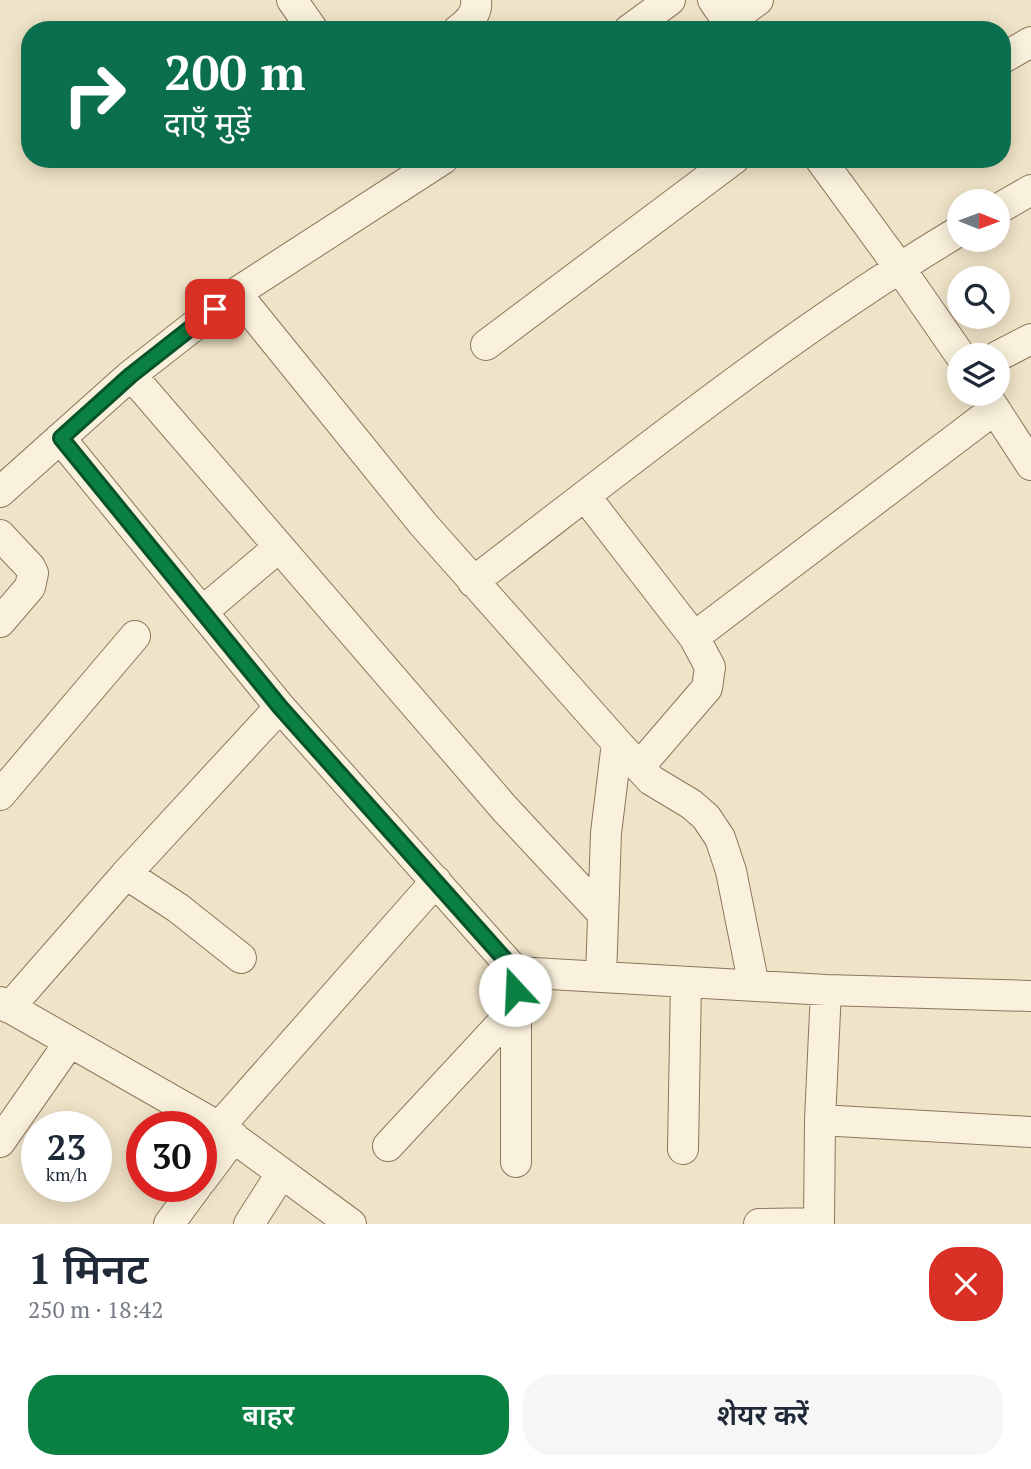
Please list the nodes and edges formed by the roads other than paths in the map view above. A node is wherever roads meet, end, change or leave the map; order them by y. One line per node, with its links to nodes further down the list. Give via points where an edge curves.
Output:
1 (292, 0): 6 (street)
2 (476, 0): 7 (street)
3 (758, 0): 5 (street)
4 (657, 4): 8 (street)
5 (725, 17)
6 (307, 21)
7 (469, 21)
8 (639, 21)
9 (1031, 42): 10 (street)
10 (1011, 53)
11 (426, 168): 18 (street)
12 (722, 168): 21 (street)
13 (827, 168): 17 (street)
14 (1031, 190): 15 (street)
15 (1010, 202)
16 (947, 238): 17 (street)
17 (900, 267): 20 (street); 29 (street)
18 (236, 293): 23 (street); 32 (street)
19 (1031, 339): 22 (street)
20 (952, 343)
21 (486, 345)
22 (1010, 350)
23 (131, 375): 26 (street); 31 (street)
24 (984, 406): 36 (street)
25 (993, 406): 27 (street)
26 (61, 438): 28 (street); 33 (street)
27 (1031, 465)
28 (0, 492)
29 (585, 496): 32 (street); 36 (street)
30 (0, 535): 34 (street, via 33,573 30,587)
31 (279, 547): 33 (street); 43 (street, via 505,809)
32 (474, 582): 38 (street)
33 (202, 612): 37 (street)
34 (0, 622)
35 (135, 636): 40 (street)
36 (694, 637): 39 (street, via 710,667 707,688)
37 (280, 707): 41 (street); 42 (street)
38 (617, 743): 39 (street); 43 (street, via 606,833)
39 (639, 767): 48 (street, via 706,817 720,838 732,871)
40 (0, 795)
41 (126, 874): 44 (street); 51 (street)
42 (436, 881): 45 (street); 55 (street)
43 (603, 914): 46 (street)
44 (241, 958)
45 (516, 972): 46 (street); 52 (street)
46 (601, 977): 47 (street)
47 (686, 982): 48 (street); 59 (street)
48 (754, 986): 49 (street)
49 (826, 990): 50 (street); 54 (street)
50 (1031, 996)
51 (5, 1005): 53 (street)
52 (515, 1009): 58 (street); 61 (street)
53 (69, 1043): 55 (street); 57 (street)
54 (820, 1120): 56 (street); 64 (street)
55 (226, 1132): 60 (street); 62 (street)
56 (1031, 1132)
57 (0, 1142)
58 (388, 1146)
59 (683, 1149)
60 (217, 1150)
61 (516, 1162)
62 (281, 1174): 66 (street); 67 (street)
63 (185, 1202): 65 (street)
64 (819, 1223): 68 (street)
65 (169, 1224)
66 (249, 1224)
67 (351, 1224)
68 (759, 1224)

